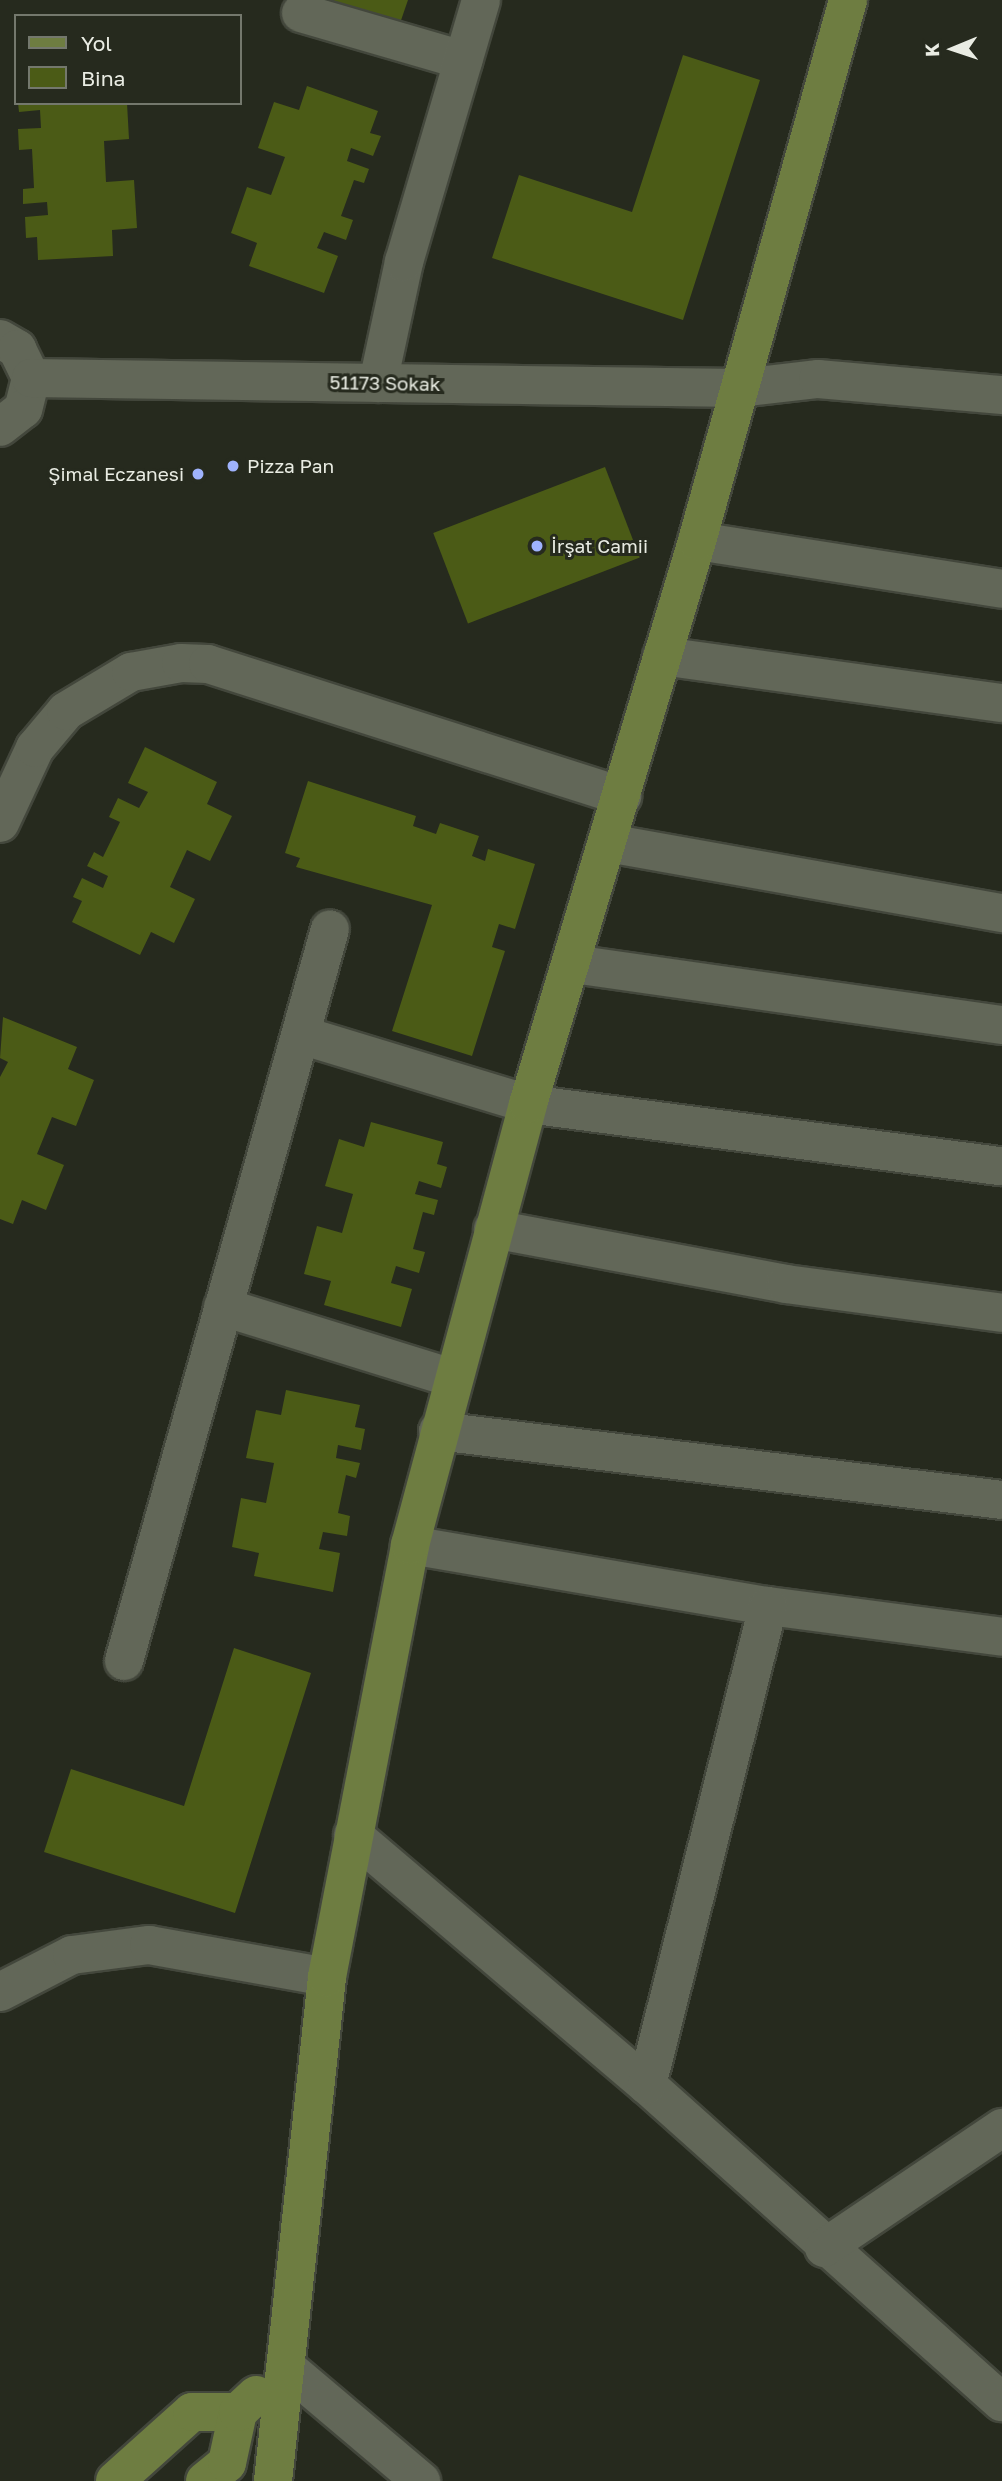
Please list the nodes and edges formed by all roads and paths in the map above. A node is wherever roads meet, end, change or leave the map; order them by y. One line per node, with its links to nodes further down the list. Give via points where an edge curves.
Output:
1 (481, 0): 4 (street)
2 (848, 0): 8 (main road)
3 (301, 13): 4 (street)
4 (463, 60): 7 (street, via 404,262)
5 (0, 339): 6 (street, via 16,349)
6 (31, 378): 7 (street, 51173 Sokak); 10 (street, via 23,409)
7 (378, 383): 8 (street, 51173 Sokak)
8 (740, 388): 9 (street, 51173 Sokak, via 818,379); 11 (main road)
9 (1002, 395)
10 (0, 427)
11 (697, 541): 12 (street); 13 (main road)
12 (1002, 589)
13 (662, 656): 14 (street); 15 (main road)
14 (1002, 703)
15 (622, 796): 16 (street, via 208,664 181,663 131,672 66,711 35,748); 17 (main road)
16 (0, 823)
17 (608, 843): 18 (street); 20 (main road)
18 (1002, 913)
19 (330, 929): 22 (street)
20 (573, 964): 21 (street); 23 (main road)
21 (1002, 1025)
22 (301, 1035): 23 (street); 26 (street)
23 (527, 1104): 24 (street); 25 (main road)
24 (1002, 1166)
25 (493, 1229): 27 (street, via 786,1284); 28 (main road)
26 (223, 1307): 28 (street); 34 (street)
27 (1002, 1313)
28 (452, 1378): 29 (main road)
29 (438, 1431): 30 (street); 31 (main road)
30 (1002, 1500)
31 (410, 1545): 32 (street); 35 (main road)
32 (768, 1606): 33 (street); 38 (street)
33 (1002, 1637)
34 (124, 1661)
35 (352, 1835): 36 (main road); 38 (street)
36 (327, 1977): 37 (street, via 149,1945 72,1955); 41 (main road)
37 (0, 1992)
38 (647, 2085): 40 (street)
39 (1002, 2128): 40 (street)
40 (824, 2248): 42 (street)
41 (286, 2367): 44 (main road); 47 (main road); 48 (street)
42 (987, 2374): 43 (street)
43 (1002, 2402)
44 (237, 2412): 45 (main road, via 192,2412); 46 (main road, via 227,2463)
45 (115, 2481)
46 (205, 2481)
47 (273, 2481)
48 (421, 2481)

